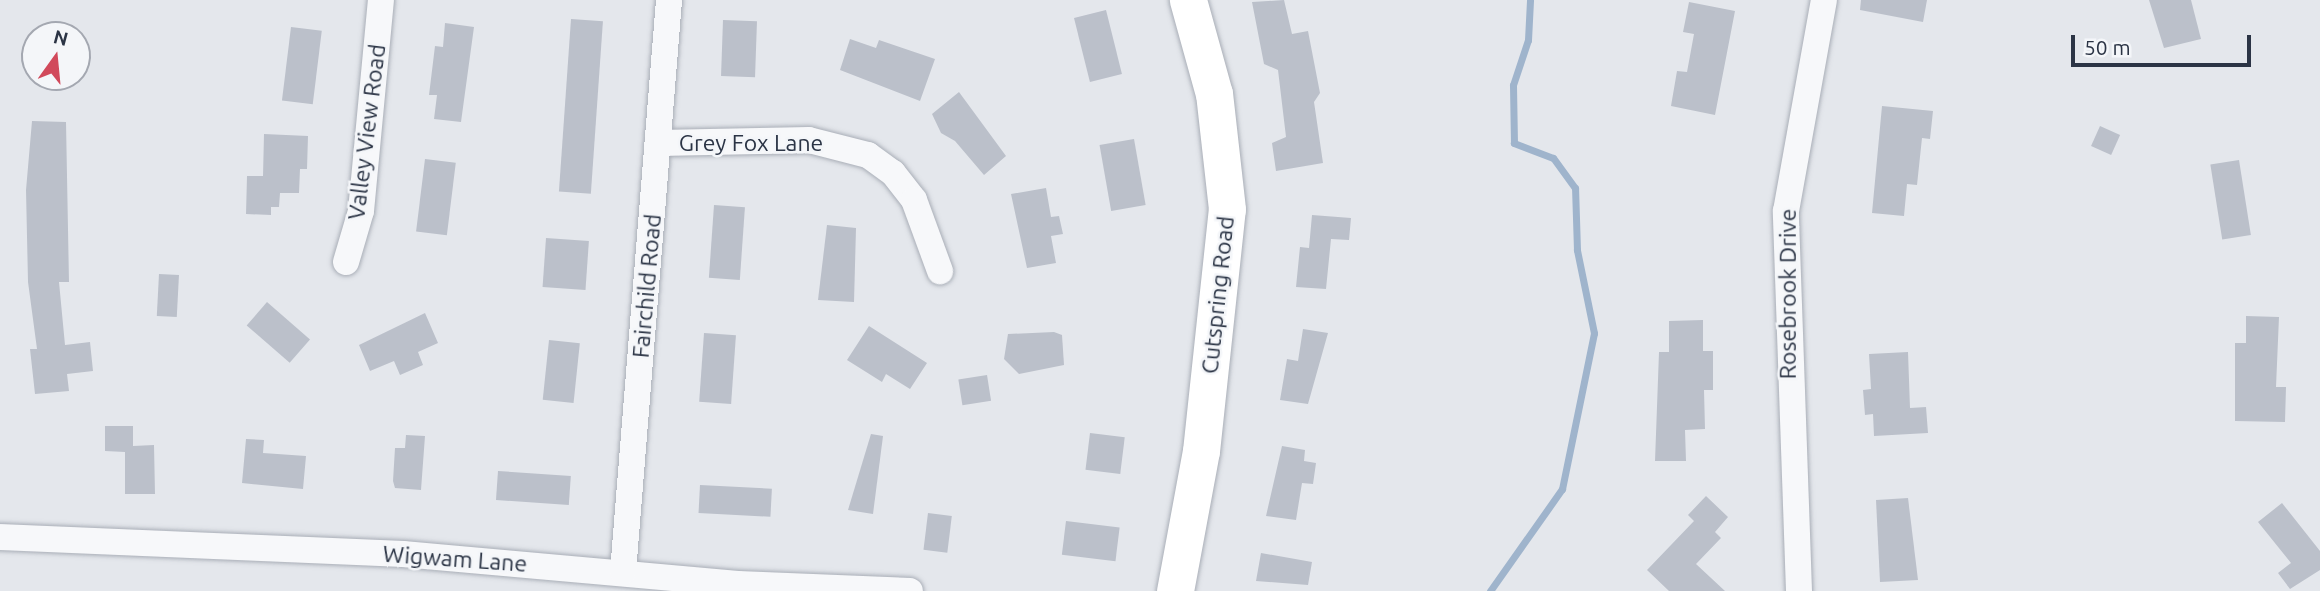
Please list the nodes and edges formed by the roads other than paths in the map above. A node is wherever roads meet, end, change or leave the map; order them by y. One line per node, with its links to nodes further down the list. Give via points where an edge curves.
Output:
1 (381, 0): 6 (street, Valley View Road, via 361,211)
2 (669, 0): 5 (street, Fairchild Road)
3 (1188, 0): 11 (street, Cutspring Road, via 1214,94 1227,209 1201,451)
4 (1825, 0): 12 (street, Rosebrook Drive, via 1786,211)
5 (659, 143): 7 (street, Grey Fox Lane, via 809,140 869,155 893,173 914,200); 9 (street, Fairchild Road)
6 (346, 262)
7 (940, 271)
8 (0, 537): 9 (street, Wigwam Lane, via 403,554)
9 (623, 572): 10 (street, Wigwam Lane, via 796,588)
10 (910, 591)
11 (1175, 591)
12 (1799, 591)

